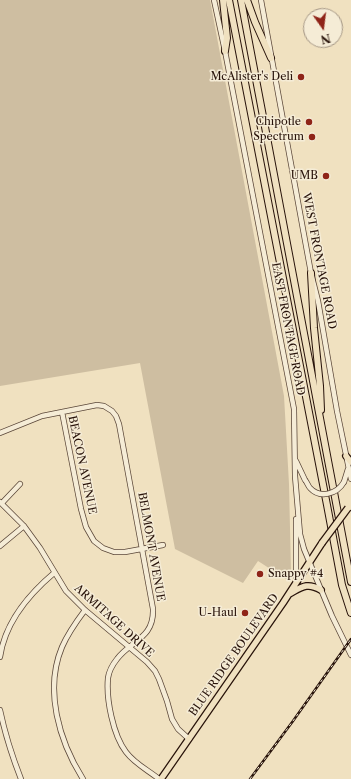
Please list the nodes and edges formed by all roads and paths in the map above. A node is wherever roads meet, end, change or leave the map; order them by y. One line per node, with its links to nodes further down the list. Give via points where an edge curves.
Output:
1 (214, 0): 7 (street, EAST FRONTAGE ROAD)
2 (223, 0): 7 (highway, via 227,38)
3 (230, 0): 32 (highway, via 326,505 342,585)
4 (241, 0): 12 (highway)
5 (248, 0): 8 (highway)
6 (260, 0): 8 (street, WEST FRONTAGE ROAD)
7 (225, 51): 14 (street, EAST FRONTAGE ROAD, via 294,409)
8 (271, 58): 9 (street, WEST FRONTAGE ROAD)
9 (311, 273): 12 (highway); 13 (street, WEST FRONTAGE ROAD)
10 (62, 412): 11 (street, BELMONT AVENUE, via 42,416); 24 (street, BEACON AVENUE, via 81,510 94,541 114,552); 24 (street, BELMONT AVENUE, via 97,405 104,406 116,416)
11 (0, 432)
12 (322, 432): 28 (highway)
13 (346, 456): 15 (main road)
14 (296, 460): 15 (street, bridge, via 310,488 320,494 336,491 341,487); 20 (street, EAST FRONTAGE ROAD)
15 (350, 464): 16 (street)
16 (351, 479)
17 (20, 484): 18 (street, ARMITAGE DRIVE)
18 (1, 502): 21 (street, ARMITAGE DRIVE)
19 (349, 506): 25 (main road, BLUE RIDGE BOULEVARD, bridge)
20 (298, 510): 25 (street, EAST FRONTAGE ROAD, via 300,534); 27 (street)
21 (24, 526): 23 (street); 26 (street, ARMITAGE DRIVE)
22 (163, 545): 24 (street, BEACON AVENUE)
23 (0, 546)
24 (142, 549): 33 (street, BELMONT AVENUE, via 153,616 147,633)
25 (309, 562): 27 (main road, BLUE RIDGE BOULEVARD); 29 (street, EAST FRONTAGE ROAD)
26 (54, 573): 31 (street, ARMITAGE DRIVE, via 66,591); 35 (street, via 26,600 16,615 7,633)
27 (296, 582): 30 (main road, BLUE RIDGE BOULEVARD)
28 (351, 582)
29 (321, 590): 30 (main road, via 310,585); 34 (street, EAST FRONTAGE ROAD)
30 (288, 594): 37 (main road, BLUE RIDGE BOULEVARD)
31 (85, 610): 33 (street, ARMITAGE DRIVE); 39 (street, via 68,633 62,647 54,685 62,737)
32 (351, 613)
33 (130, 647): 37 (street, ARMITAGE DRIVE, via 155,671 172,719); 40 (street, BELMONT AVENUE, via 117,658 109,674 111,712 117,736 125,751 137,764)
34 (351, 655)
35 (0, 657)
36 (0, 710): 38 (street, via 6,740)
37 (189, 739): 40 (main road, BLUE RIDGE BOULEVARD)
38 (21, 779)
39 (83, 779)
40 (160, 779)

